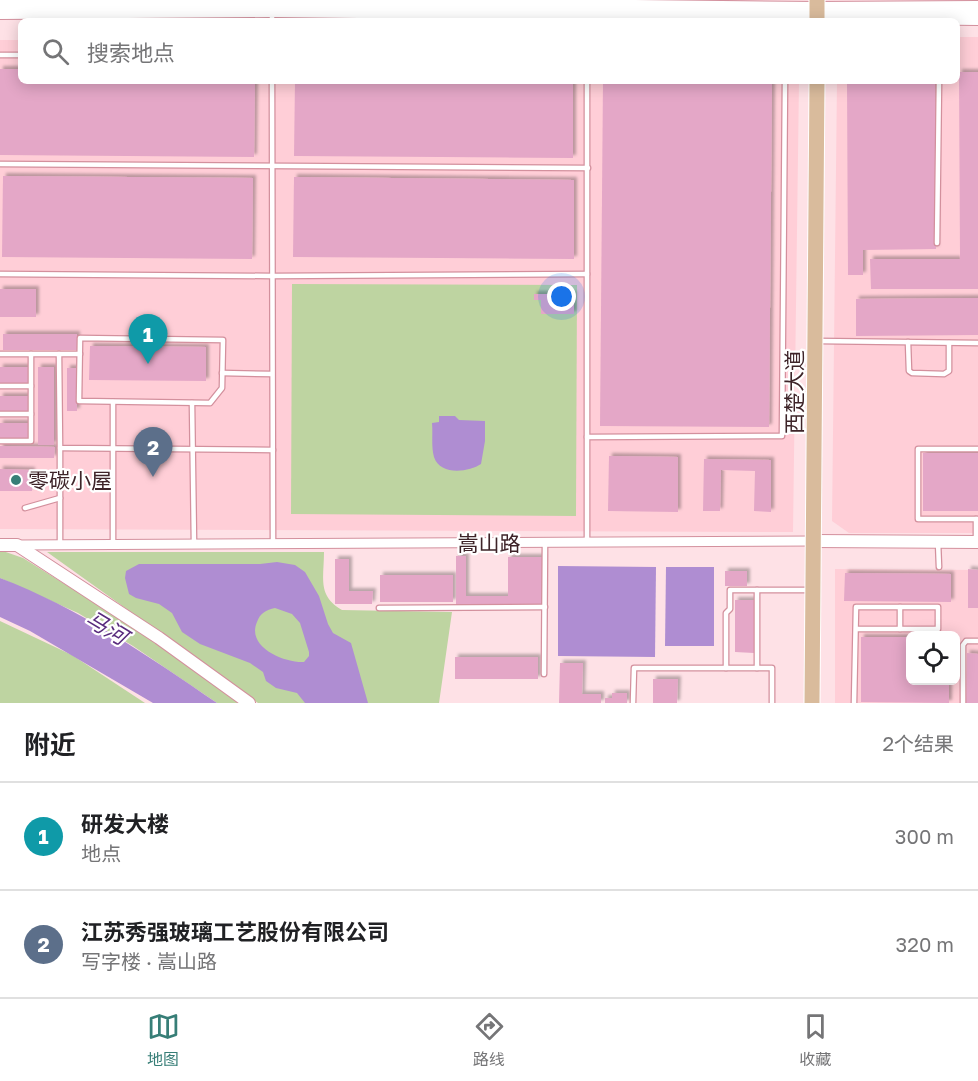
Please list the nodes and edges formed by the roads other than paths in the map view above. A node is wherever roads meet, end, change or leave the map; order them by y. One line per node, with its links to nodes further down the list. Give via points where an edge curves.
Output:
1 (0, 4): 3 (street)
2 (978, 7): 7 (street)
3 (272, 9): 4 (street); 6 (street)
4 (587, 10): 5 (street)
5 (818, 12): 7 (street)
6 (0, 13)
7 (939, 16): 8 (street)
8 (978, 19)
9 (0, 55): 10 (lane)
10 (18, 55)
11 (272, 84): 17 (lane)
12 (587, 84): 18 (lane)
13 (785, 84): 39 (lane, via 782,436)
14 (817, 84): 23 (main road, 西楚大道)
15 (939, 84): 19 (lane)
16 (0, 164): 17 (lane)
17 (272, 166): 18 (lane); 22 (lane)
18 (588, 168): 21 (lane)
19 (937, 243)
20 (0, 274): 22 (lane)
21 (587, 274): 22 (lane); 39 (lane)
22 (272, 276): 32 (lane)
23 (815, 341): 24 (lane); 49 (main road, 西楚大道)
24 (908, 342): 25 (lane); 25 (lane, via 912,373 944,374 949,368)
25 (949, 343): 26 (lane)
26 (978, 343)
27 (0, 354): 28 (lane)
28 (31, 354): 29 (lane); 34 (lane)
29 (59, 354): 30 (lane); 41 (lane)
30 (80, 354): 31 (lane, via 80,338 223,340); 35 (lane, via 79,401)
31 (222, 373): 32 (lane); 36 (lane, via 222,388 210,403)
32 (272, 374): 45 (lane)
33 (0, 386): 34 (lane)
34 (31, 386): 38 (lane)
35 (113, 402): 36 (lane); 42 (lane)
36 (192, 403): 43 (lane)
37 (0, 414): 38 (lane)
38 (31, 414): 40 (lane, via 31,441)
39 (587, 437): 51 (lane)
40 (0, 441)
41 (60, 448): 42 (lane); 46 (lane)
42 (113, 449): 43 (lane); 56 (lane)
43 (193, 449): 45 (lane); 57 (lane)
44 (978, 449): 48 (lane, via 918,449 918,519)
45 (273, 450): 54 (lane)
46 (60, 498): 47 (lane); 55 (lane)
47 (25, 508)
48 (977, 519): 53 (lane)
49 (814, 541): 51 (street, 嵩山路); 52 (street, 嵩山路); 62 (main road, 西楚大道)
50 (545, 542): 51 (street, 嵩山路); 54 (street, 嵩山路); 63 (lane)
51 (586, 542)
52 (938, 542): 53 (street, 嵩山路); 60 (lane)
53 (977, 542)
54 (273, 543): 57 (street, 嵩山路)
55 (60, 544): 56 (street, 嵩山路); 59 (street, 嵩山路)
56 (113, 544): 57 (street, 嵩山路)
57 (194, 544)
58 (0, 545): 59 (street, 嵩山路)
59 (17, 545): 72 (street, via 159,638)
60 (939, 567)
61 (757, 590): 62 (lane); 69 (lane, via 730,591); 70 (lane)
62 (813, 590): 75 (main road, 西楚大道)
63 (545, 607): 65 (lane); 71 (lane)
64 (900, 607): 66 (lane, via 856,606); 67 (lane); 67 (lane, via 938,607 938,629)
65 (379, 608)
66 (856, 629): 67 (lane); 76 (lane)
67 (900, 629)
68 (978, 641): 77 (lane, via 966,641 963,645)
69 (726, 668): 70 (lane); 73 (lane, via 634,668)
70 (757, 668): 74 (lane, via 772,668)
71 (544, 674)
72 (249, 703)
73 (633, 703)
74 (771, 703)
75 (812, 703)
76 (854, 703)
77 (963, 703)

